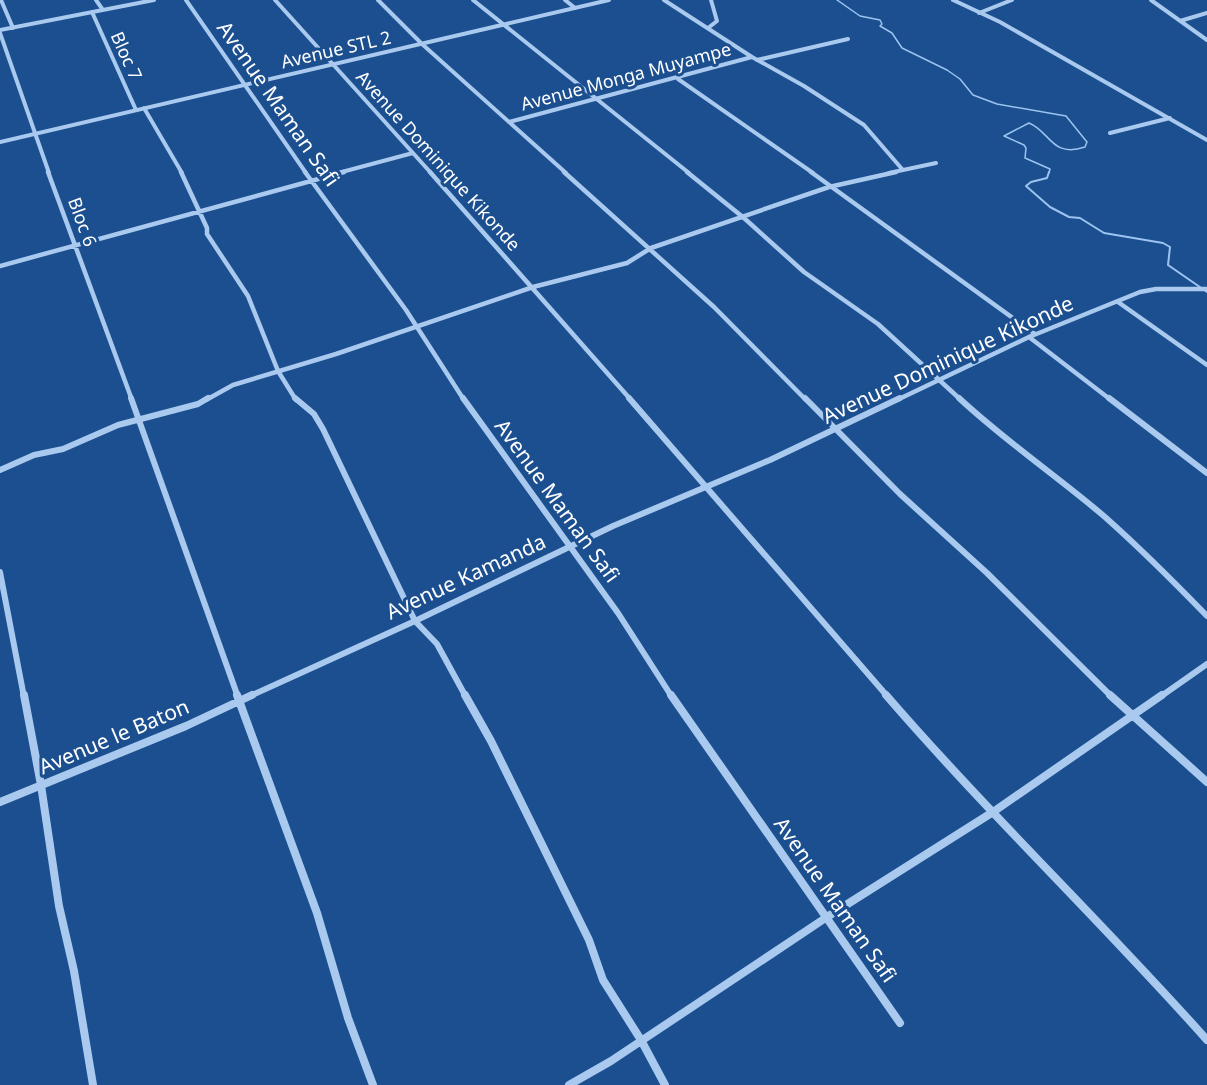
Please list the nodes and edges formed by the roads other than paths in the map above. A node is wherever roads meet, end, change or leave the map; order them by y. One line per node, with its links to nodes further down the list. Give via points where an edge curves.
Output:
1 (1, 0): 22 (street)
2 (96, 0): 16 (street)
3 (154, 0): 16 (street)
4 (186, 0): 32 (street, Avenue Maman Safi)
5 (275, 0): 30 (street, Avenue Dominique Kikonde)
6 (378, 0): 27 (street)
7 (473, 0): 21 (street)
8 (565, 0): 15 (street)
9 (609, 0): 15 (street, Avenue STL 2)
10 (664, 0): 23 (street, Avenue Monga Muyampe)
11 (711, 0): 23 (street, via 717,21)
12 (953, 0): 18 (street)
13 (1012, 0): 18 (street)
14 (1151, 0): 20 (street)
15 (575, 8): 21 (street, Avenue STL 2)
16 (103, 10): 17 (street)
17 (92, 12): 22 (street); 35 (street, Bloc 7)
18 (979, 13): 36 (street)
19 (1207, 13): 20 (street)
20 (1180, 21): 26 (street)
21 (503, 25): 27 (street, Avenue STL 2); 33 (street)
22 (13, 28): 24 (street)
23 (708, 28): 28 (street, Avenue Monga Muyampe)
24 (0, 32): 39 (street, Bloc 6)
25 (848, 39): 29 (street)
26 (1207, 40)
27 (422, 44): 30 (street, Avenue STL 2); 37 (street)
28 (752, 57): 29 (street); 31 (street, Avenue Monga Muyampe)
29 (757, 60): 44 (street, via 864,125)
30 (332, 65): 32 (street, Avenue STL 2); 42 (street, Avenue Dominique Kikonde)
31 (678, 79): 33 (street, Avenue Monga Muyampe); 46 (street)
32 (245, 84): 34 (street, Avenue STL 2); 45 (street, Avenue Maman Safi)
33 (598, 100): 37 (street, Avenue Monga Muyampe); 48 (street)
34 (144, 108): 35 (street, Avenue STL 2); 47 (street, via 181,171)
35 (136, 110): 39 (street, Avenue STL 2)
36 (1170, 117): 38 (street); 40 (street)
37 (509, 122): 50 (street)
38 (1110, 133)
39 (36, 134): 41 (street, Avenue STL 2); 49 (street, Bloc 6)
40 (1207, 140)
41 (0, 142)
42 (413, 153): 45 (street); 52 (street, Avenue Dominique Kikonde)
43 (936, 163): 44 (street)
44 (902, 169): 46 (street)
45 (311, 181): 47 (street); 55 (street, Avenue Maman Safi)
46 (829, 187): 48 (street); 56 (street, via 897,233)
47 (198, 211): 49 (street); 58 (street, via 207,234 248,297)
48 (744, 218): 50 (street); 59 (street, via 804,272 878,324)
49 (75, 245): 51 (street); 60 (street, Bloc 6)
50 (651, 248): 52 (street, via 627,263); 61 (street)
51 (0, 266)
52 (533, 287): 55 (street); 64 (street, Avenue Dominique Kikonde)
53 (1207, 289): 54 (street, Avenue Dominique Kikonde, via 1156,289)
54 (1118, 302): 56 (street, Avenue Dominique Kikonde); 57 (street)
55 (417, 327): 58 (street); 65 (street, Avenue Maman Safi, via 463,399)
56 (1032, 336): 59 (street, Avenue Dominique Kikonde); 63 (street)
57 (1207, 365)
58 (278, 371): 60 (street, via 233,385 198,404); 68 (street, via 296,401 314,414 320,424)
59 (938, 380): 61 (street, Avenue Dominique Kikonde); 67 (street, via 1103,516)
60 (139, 420): 62 (street); 70 (street, Bloc 6)
61 (836, 429): 64 (street, Avenue Dominique Kikonde); 71 (street)
62 (0, 470)
63 (1207, 473)
64 (708, 486): 65 (street, Avenue Kamanda); 75 (street, Avenue Dominique Kikonde, via 938,755)
65 (570, 546): 68 (street, Avenue Kamanda); 76 (street, Avenue Maman Safi)
66 (0, 572): 73 (street)
67 (1207, 616)
68 (415, 621): 70 (street, Avenue Kamanda); 78 (street, via 436,644 491,741 589,940 603,980)
69 (1207, 664): 71 (street)
70 (240, 700): 73 (street, Avenue le Baton); 81 (street, Bloc 6, via 297,854)
71 (1131, 714): 72 (street); 75 (street)
72 (1207, 782)
73 (41, 785): 74 (street, Avenue le Baton); 80 (street)
74 (0, 802)
75 (993, 812): 76 (street); 79 (street, Avenue Dominique Kikonde)
76 (827, 916): 77 (street, Avenue Maman Safi); 78 (street)
77 (900, 1023)
78 (641, 1040): 82 (street); 83 (street)
79 (1207, 1040)
80 (93, 1085)
81 (373, 1085)
82 (569, 1085)
83 (665, 1085)

